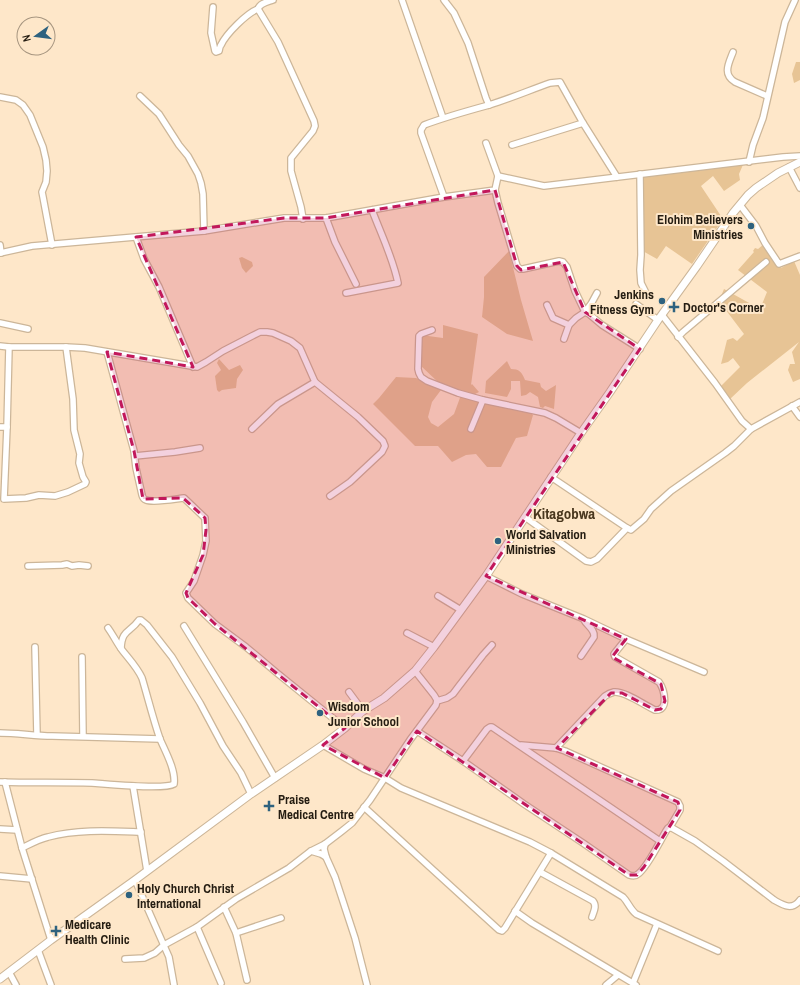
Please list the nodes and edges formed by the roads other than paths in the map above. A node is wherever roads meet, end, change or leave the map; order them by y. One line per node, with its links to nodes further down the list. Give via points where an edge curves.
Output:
1 (273, 0): 6 (street, via 260,5)
2 (402, 0): 12 (street)
3 (444, 0): 11 (street, via 454,13 468,43)
4 (795, 0): 9 (street, via 785,22)
5 (213, 7): 6 (street, via 211,33 216,52 234,27)
6 (258, 9): 29 (street, via 278,42 314,121 313,131 291,158 290,165)
7 (733, 52): 9 (street, via 728,69 732,80)
8 (140, 96): 30 (street, via 159,114 198,174 202,183)
9 (767, 96): 17 (street)
10 (0, 97): 33 (street, via 16,100 23,105 30,115 43,147 47,171 42,192)
11 (489, 105): 12 (street); 13 (street, via 550,83 560,82)
12 (443, 118): 25 (street, via 424,125 421,133)
13 (583, 123): 15 (street); 22 (street)
14 (486, 143): 21 (street)
15 (512, 145)
16 (800, 156): 17 (street)
17 (749, 162): 20 (street)
18 (800, 162): 19 (street)
19 (789, 167): 23 (street); 26 (street, via 756,188)
20 (640, 174): 22 (street); 40 (street, via 640,270 641,283)
21 (498, 176): 22 (street, via 544,186); 24 (street)
22 (617, 177)
23 (799, 185)
24 (495, 190): 25 (street); 43 (street, via 517,266 523,269 563,262)
25 (444, 197): 27 (street)
26 (740, 205): 35 (street, via 779,264); 44 (street)
27 (372, 210): 28 (street); 38 (street, via 398,283)
28 (326, 218): 29 (street); 37 (street)
29 (303, 219): 30 (street, via 284,218)
30 (204, 231): 31 (street)
31 (136, 237): 33 (street); 56 (street)
32 (0, 245): 34 (street)
33 (52, 245): 34 (street, via 32,246)
34 (0, 253)
35 (800, 256)
36 (766, 262): 49 (street)
37 (356, 284)
38 (346, 293)
39 (597, 293): 43 (street)
40 (647, 295)
41 (636, 304): 44 (street)
42 (546, 305): 46 (street, via 553,318)
43 (585, 312): 46 (street); 54 (street)
44 (660, 318): 49 (street); 54 (street)
45 (0, 324): 47 (street)
46 (569, 326): 50 (street)
47 (28, 329)
48 (432, 330): 58 (street, via 418,336 418,369 421,377 458,393)
49 (678, 337): 66 (street, via 742,421)
50 (564, 339)
51 (0, 346): 52 (street)
52 (9, 347): 53 (street); 63 (street)
53 (66, 347): 55 (street); 63 (street, via 74,430 85,484 55,496 4,499)
54 (640, 348): 67 (street)
55 (107, 352): 56 (street); 69 (street)
56 (193, 367): 57 (street, via 199,367 260,332 267,332 291,341 300,348)
57 (314, 382): 64 (street, via 278,404); 71 (street, via 358,417 385,446 382,452 350,482)
58 (483, 400): 65 (street); 67 (street, via 545,413)
59 (800, 402): 60 (street)
60 (792, 406): 61 (street); 66 (street)
61 (800, 418)
62 (0, 427): 63 (street)
63 (7, 427)
64 (252, 429)
65 (471, 429)
66 (751, 429): 73 (street, via 725,454 671,491 631,530)
67 (580, 433): 70 (street)
68 (200, 448): 69 (street)
69 (135, 456): 95 (street, via 143,499 155,501 184,498 205,518 205,549 194,581 186,593 188,598 215,624)
70 (552, 477): 72 (street); 73 (street)
71 (330, 496)
72 (525, 517): 73 (street, via 589,562 597,559); 76 (street)
73 (627, 528)
74 (28, 566): 75 (street)
75 (88, 566)
76 (486, 576): 78 (street); 79 (street, via 522,594)
77 (438, 596): 78 (street)
78 (461, 610): 86 (street)
79 (584, 619): 83 (street); 88 (street, via 593,631 594,637)
80 (184, 626): 105 (street)
81 (108, 628): 87 (street)
82 (407, 633): 86 (street)
83 (626, 638): 91 (street); 103 (street, via 614,654 615,658 660,682 665,701 662,709 655,710 622,693 611,693 605,696)
84 (492, 645): 93 (street, via 452,694)
85 (35, 647): 98 (street)
86 (434, 647): 90 (street)
87 (121, 649): 100 (street, via 142,678); 109 (street, via 124,634 139,620 147,625 172,656)
88 (581, 656)
89 (82, 657): 99 (street)
90 (415, 671): 93 (street, via 436,697); 94 (street, via 384,698)
91 (704, 672)
92 (349, 692): 94 (street)
93 (436, 701): 96 (street, via 436,705)
94 (363, 712): 95 (street)
95 (345, 728): 101 (street)
96 (417, 731): 104 (street); 106 (street)
97 (0, 733): 98 (street)
98 (37, 735): 99 (street)
99 (83, 736): 100 (street)
100 (160, 738): 108 (street, via 172,768 174,784)
101 (323, 745): 105 (street); 106 (street)
102 (520, 745): 103 (street); 104 (street, via 490,726); 115 (street)
103 (556, 748): 111 (street, via 678,802 680,810)
104 (463, 761): 115 (street, via 629,875 637,875)
105 (275, 778): 109 (street)
106 (385, 778): 110 (street); 119 (street, via 407,791)
107 (2, 782): 108 (street); 113 (street)
108 (133, 786): 114 (street)
109 (251, 794): 121 (street)
110 (364, 807): 116 (street, via 352,823); 128 (street, via 499,930 505,928)
111 (670, 828): 115 (street); 126 (street, via 695,841 774,900 791,906)
112 (0, 830): 113 (street)
113 (17, 830): 117 (street)
114 (141, 832): 117 (street, via 72,833 46,837); 121 (street)
115 (660, 841)
116 (325, 844): 118 (street); 120 (street)
117 (22, 848): 124 (street)
118 (311, 851): 120 (street); 127 (street, via 289,868)
119 (551, 853): 122 (street); 131 (street, via 623,897 632,911)
120 (326, 857): 148 (street, via 355,938)
121 (148, 870): 125 (street)
122 (540, 872): 128 (street); 129 (street, via 593,901 596,906)
123 (0, 876): 124 (street)
124 (32, 879): 134 (street)
125 (135, 880): 134 (street); 135 (street)
126 (800, 900)
127 (224, 907): 132 (street); 133 (street)
128 (515, 911): 140 (street)
129 (592, 917)
130 (281, 918): 133 (street)
131 (657, 924): 137 (street); 144 (street)
132 (196, 927): 135 (street); 143 (street)
133 (236, 933): 142 (street)
134 (51, 940): 136 (street)
135 (164, 945): 138 (street, via 144,958); 147 (street)
136 (38, 950): 139 (street); 146 (street)
137 (718, 951)
138 (125, 959)
139 (9, 972): 141 (street); 145 (street)
140 (618, 975): 144 (street); 149 (street)
141 (0, 979)
142 (247, 980)
143 (222, 983)
144 (634, 984)
145 (16, 985)
146 (52, 985)
147 (174, 985)
148 (367, 985)
149 (606, 985)

